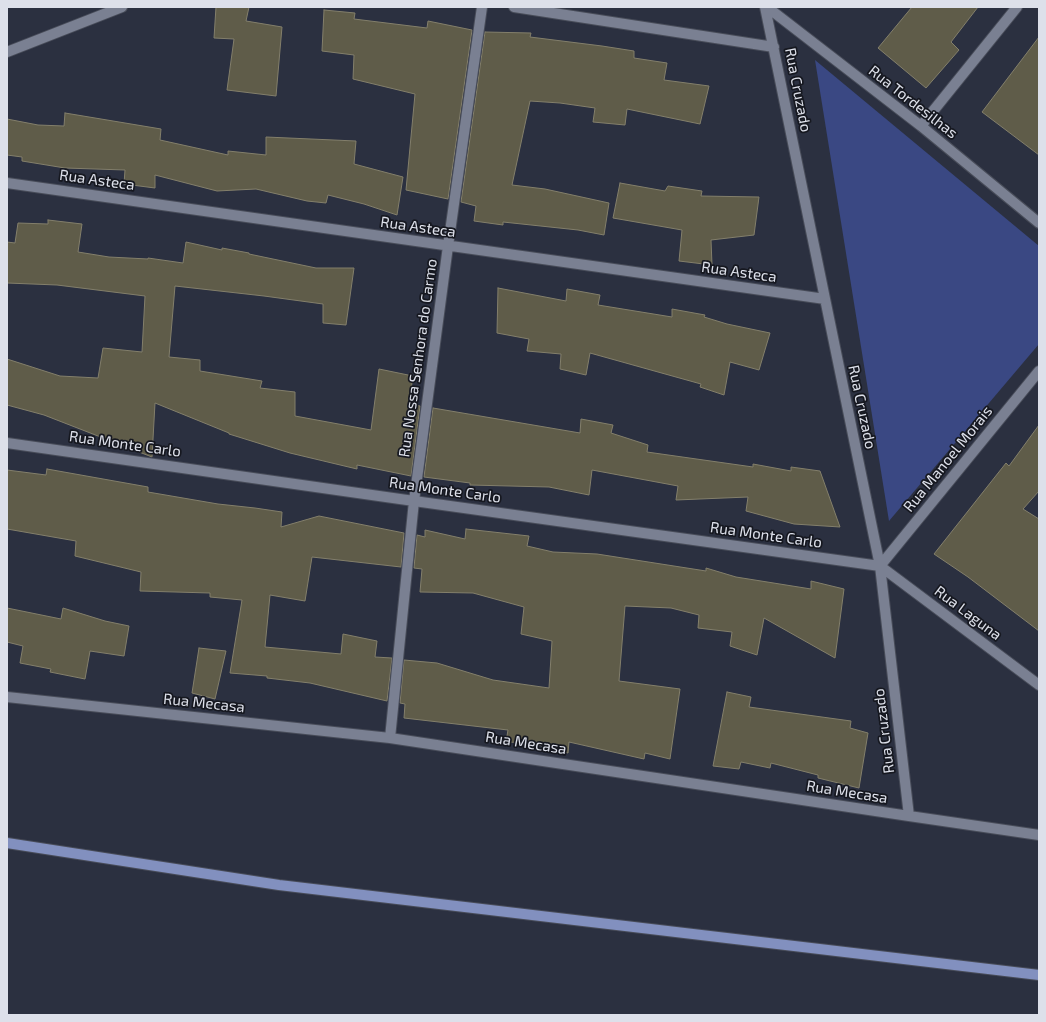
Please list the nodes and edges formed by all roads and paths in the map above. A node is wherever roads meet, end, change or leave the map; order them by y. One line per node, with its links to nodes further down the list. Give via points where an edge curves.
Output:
1 (122, 7): 7 (street)
2 (482, 7): 11 (street, Rua Nossa Senhora do Carmo)
3 (514, 7): 6 (street)
4 (766, 7): 6 (street, Rua Cruzado); 8 (street, Rua Tordesilhas)
5 (1017, 7): 8 (street)
6 (774, 47): 12 (street, Rua Cruzado)
7 (7, 52)
8 (922, 126): 10 (street, Rua Tordesilhas)
9 (7, 183): 11 (street, Rua Asteca)
10 (1039, 223)
11 (448, 246): 12 (street, Rua Asteca); 15 (street, Rua Nossa Senhora do Carmo)
12 (825, 299): 16 (street, Rua Cruzado)
13 (1039, 371): 16 (street, Rua Manoel Morais)
14 (7, 442): 15 (street, Rua Monte Carlo)
15 (414, 501): 16 (street, Rua Monte Carlo); 19 (street, Rua Nossa Senhora do Carmo)
16 (880, 566): 17 (street, Rua Laguna); 20 (street, Rua Cruzado)
17 (1039, 685)
18 (7, 697): 19 (street, Rua Mecasa)
19 (390, 738): 20 (street, Rua Mecasa)
20 (909, 816): 21 (street, Rua Mecasa)
21 (1039, 835)
22 (7, 843): 23 (main road, via 279,884)
23 (1039, 975)

